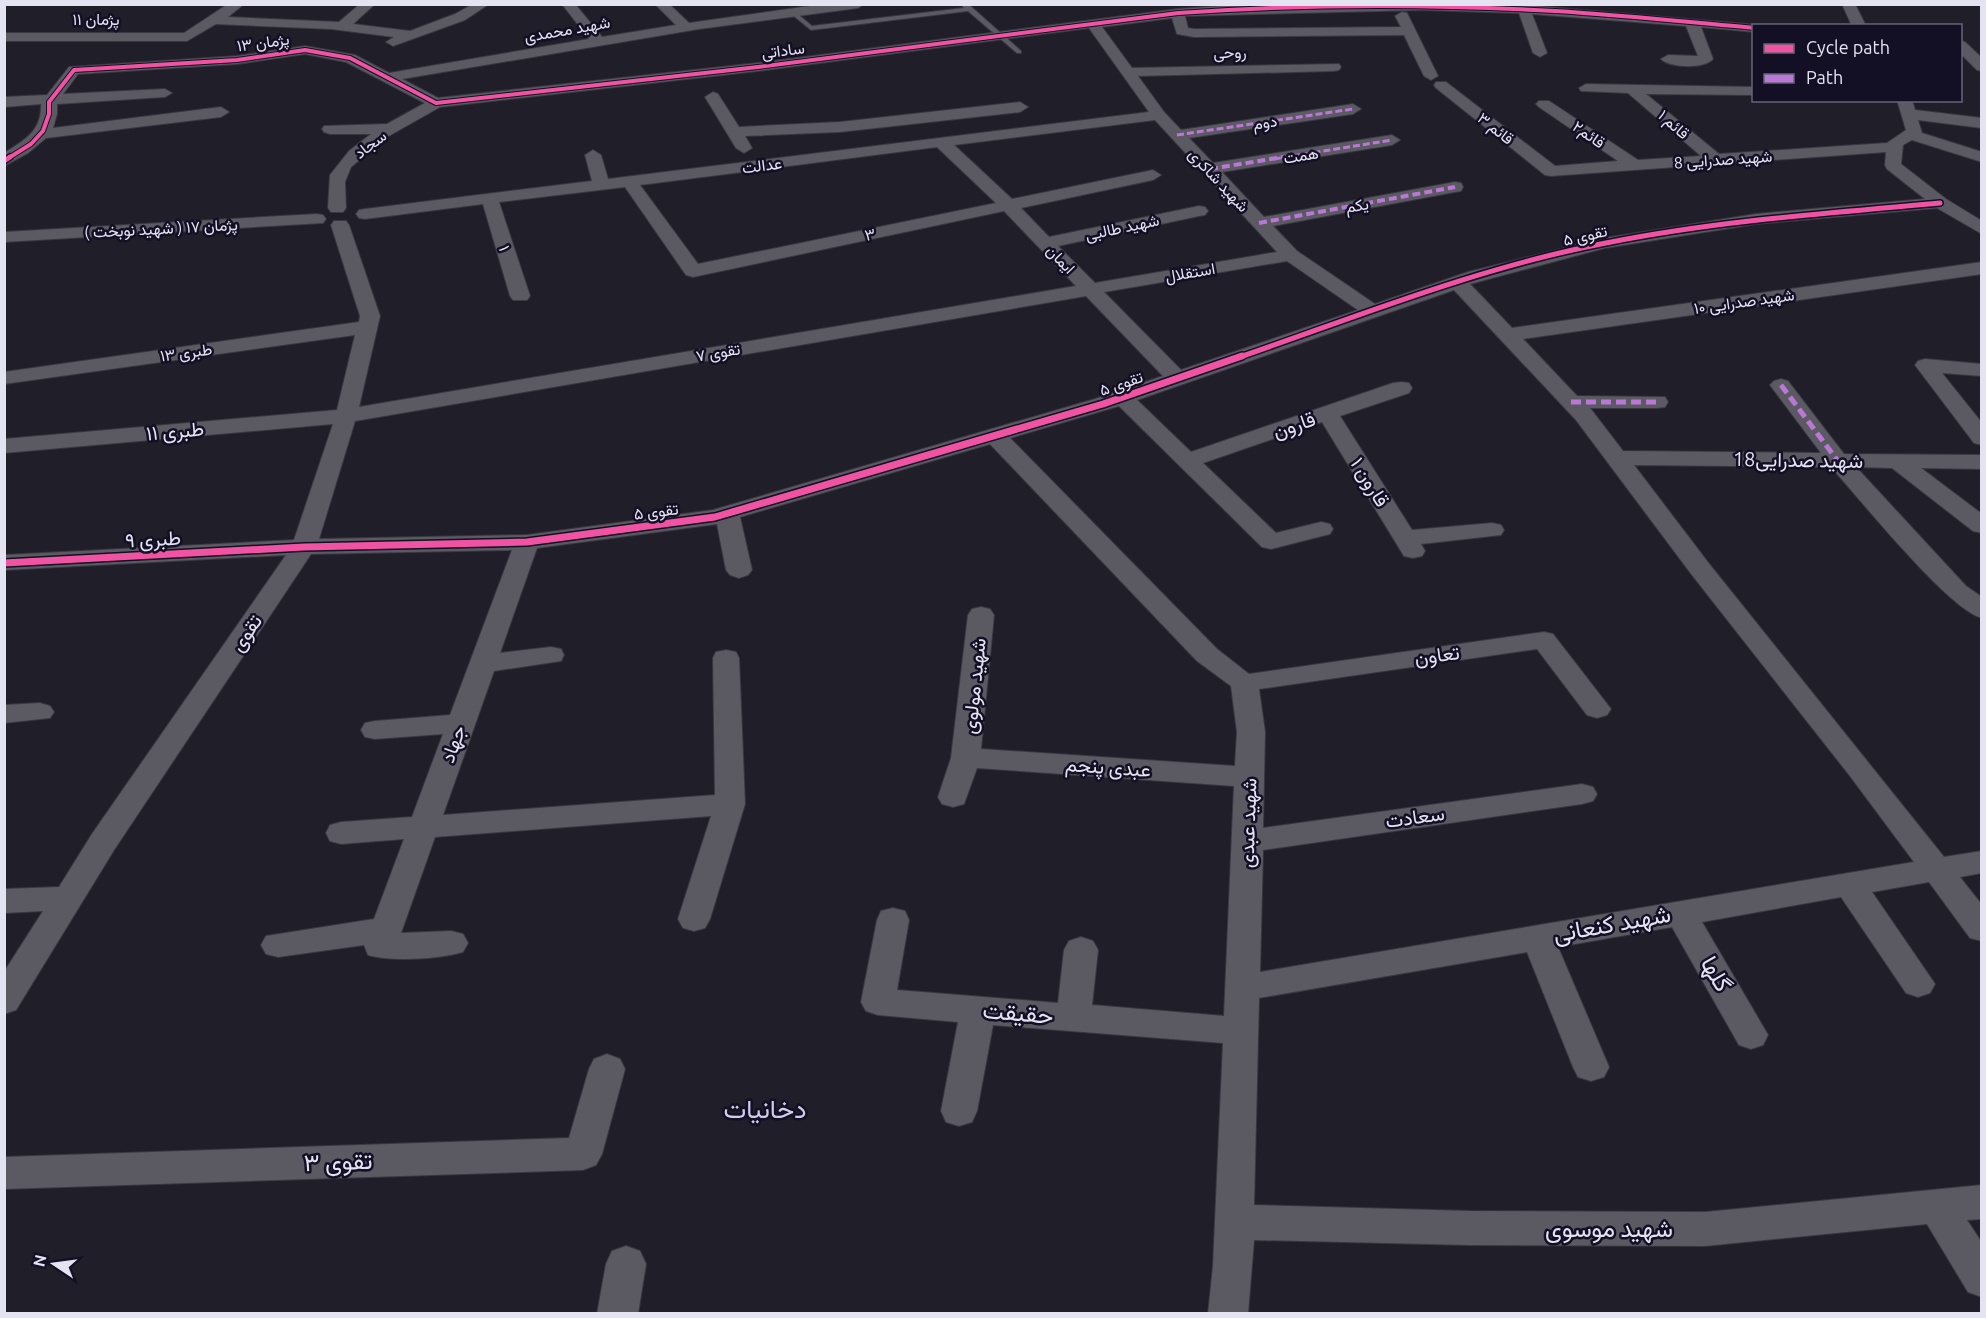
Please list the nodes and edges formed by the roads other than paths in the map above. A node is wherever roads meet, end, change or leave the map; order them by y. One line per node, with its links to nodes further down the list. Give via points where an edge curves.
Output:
1 (238, 4): 17 (street)
2 (369, 4): 22 (street)
3 (483, 4): 26 (street)
4 (568, 4): 29 (street)
5 (661, 4): 23 (street)
6 (743, 4): 16 (street)
7 (1108, 4): 18 (street)
8 (1848, 4): 21 (street)
9 (849, 5): 14 (street, شهید محمدی)
10 (1442, 6): 12 (street, ساداتی); 13 (street, ساداتی)
11 (966, 7): 14 (lane, via 811,28); 27 (lane)
12 (1397, 7): 15 (street, ساداتی); 25 (street)
13 (1524, 9): 19 (street, ساداتی); 32 (street)
14 (792, 12): 16 (street, شهید محمدی)
15 (1178, 13): 18 (street, ساداتی); 25 (street, via 1182,31 1194,33)
16 (753, 17): 23 (street, شهید محمدی)
17 (211, 20): 22 (street); 28 (street, پژمان ۱۱, via 187,37)
18 (1125, 20): 20 (street, ساداتی)
19 (1692, 23): 24 (street, ساداتی); 34 (street, via 1706,59)
20 (1093, 24): 27 (street, ساداتی); 37 (street, شهید شاکری)
21 (1858, 24)
22 (342, 26): 26 (street)
23 (686, 27): 29 (street, شهید محمدی)
24 (1752, 28)
25 (1409, 31): 70 (street, قائم ۳, via 1436,81)
26 (410, 35): 33 (street)
27 (1002, 35): 31 (lane); 46 (street, ساداتی)
28 (4, 37)
29 (599, 42): 38 (street, شهید محمدی)
30 (1962, 47): 35 (street)
31 (1019, 52)
32 (1540, 53)
33 (350, 58): 38 (street, پژمان ۱۳); 44 (street, پژمان ۱۳, via 305,50 237,60 74,70)
34 (1668, 59)
35 (1974, 60)
36 (1334, 67): 37 (street, روحی)
37 (1127, 72): 52 (street, شهید شاکری)
38 (390, 77): 46 (street, پژمان ۱۳)
39 (1586, 88): 40 (street)
40 (1632, 89): 41 (street); 65 (street, قائم ۱)
41 (1752, 91)
42 (165, 93): 44 (street)
43 (713, 98): 56 (street)
44 (51, 100): 45 (street); 57 (street, via 51,115)
45 (4, 102)
46 (440, 102): 55 (street, سجاد)
47 (1544, 104): 67 (street, قائم۲)
48 (1020, 107): 56 (street, via 840,127)
49 (1906, 107): 53 (street); 58 (street, via 1914,132)
50 (1353, 109): 59 (street, دوم)
51 (221, 112): 57 (street)
52 (1159, 115): 59 (street, شهید شاکری); 61 (street, عدالت)
53 (1982, 123)
54 (330, 129): 55 (street)
55 (390, 129): 79 (street, سجاد, via 364,146 337,176)
56 (734, 132): 68 (street)
57 (43, 134): 66 (street)
58 (1910, 134): 62 (street); 64 (street)
59 (1178, 135): 69 (street, شهید شاکری)
60 (1392, 140): 69 (street, همت)
61 (942, 143): 68 (street, عدالت); 77 (street, ایمان)
62 (1894, 147): 65 (street, شهید صدرایی 8); 76 (street, via 1893,165)
63 (593, 155): 73 (street)
64 (1982, 157)
65 (1716, 160): 67 (street, شهید صدرایی 8)
66 (4, 161)
67 (1634, 165): 70 (street, شهید صدرایی 8)
68 (755, 166): 72 (street, عدالت)
69 (1210, 170): 80 (street, شهید شاکری)
70 (1551, 171)
71 (1153, 175): 77 (street, ۳)
72 (630, 182): 73 (street, عدالت); 77 (street, ۳, via 693,271)
73 (602, 186): 75 (street, عدالت)
74 (1455, 187): 80 (street, یکم)
75 (490, 200): 79 (street, عدالت, via 365,214 361,219); 88 (street, ۱)
76 (1940, 203): 81 (street); 86 (street, تقوی ۵, via 1756,219 1617,241)
77 (1008, 205): 83 (street, ایمان)
78 (1199, 211): 83 (street, شهید طالبی)
79 (332, 217): 82 (street, پژمان ۱۷ ( شهید نوبخت )); 90 (street, تقوی, via 370,316)
80 (1260, 223): 84 (street, شهید شاکری)
81 (1982, 229)
82 (4, 237)
83 (1045, 243): 87 (street, ایمان)
84 (1290, 255): 87 (street, استقلال); 89 (street, شهید شاکری)
85 (1982, 268): 91 (street, شهید صدرایی ۱۰)
86 (1457, 282): 89 (street, تقوی ۵); 91 (street)
87 (1089, 289): 94 (street, ایمان); 101 (street, تقوی ۷)
88 (520, 296)
89 (1371, 310): 94 (street, تقوی ۵)
90 (367, 327): 93 (street, طبری ۱۳); 101 (street, تقوی)
91 (1507, 335): 98 (street)
92 (1982, 370): 103 (street, via 1924,365)
93 (4, 378)
94 (1178, 378): 97 (street, تقوی ۵)
95 (1781, 385): 106 (street)
96 (1401, 388): 100 (street, قارون)
97 (1122, 397): 102 (street, تقوی ۵); 107 (street)
98 (1571, 402): 99 (street); 105 (street)
99 (1657, 402)
100 (1327, 413): 107 (street, قارون); 113 (street, قارون ۱, via 1409,544)
101 (346, 416): 104 (street, طبری ۱۱); 115 (street, تقوی)
102 (995, 436): 110 (street, تقوی ۵); 123 (street, via 1207,655)
103 (1982, 438)
104 (4, 446)
105 (1615, 458): 106 (street, شهید صدرایی18); 138 (street)
106 (1837, 460): 108 (street, شهید صدرایی18); 118 (street, via 1957,591)
107 (1187, 461): 112 (street, via 1271,542)
108 (1897, 461): 109 (street, شهید صدرایی18); 111 (street)
109 (1982, 462)
110 (727, 514): 114 (street, تقوی ۵); 117 (street)
111 (1982, 526)
112 (1321, 529)
113 (1492, 530)
114 (527, 542): 115 (street, تقوی ۵); 122 (street, جهاد)
115 (304, 547): 116 (street, طبری ۹); 140 (street, تقوی)
116 (4, 563)
117 (739, 570)
118 (1982, 610)
119 (981, 615): 129 (street, شهید مولوی)
120 (551, 655): 122 (street)
121 (726, 658): 133 (street)
122 (482, 664): 127 (street, جهاد)
123 (1244, 683): 124 (street, تعاون, via 1544,640); 130 (street, شهید عبدی, via 1251,732)
124 (1598, 709)
125 (40, 712): 126 (street)
126 (4, 714)
127 (461, 723): 128 (street); 134 (street, جهاد)
128 (375, 730)
129 (966, 758): 130 (street, عبدی پنجم); 132 (street, شهید مولوی)
130 (1249, 777): 136 (street, شهید عبدی)
131 (1582, 794): 136 (street, سعادت)
132 (954, 797)
133 (730, 804): 134 (street); 143 (street)
134 (424, 827): 135 (street); 147 (street, جهاد)
135 (341, 833)
136 (1247, 840): 152 (street, شهید عبدی)
137 (1982, 862): 138 (street, شهید کنعانی)
138 (1938, 870): 139 (street, شهید کنعانی); 145 (street)
139 (1849, 884): 142 (street, شهید کنعانی); 151 (street)
140 (68, 898): 141 (street); 153 (street, تقوی)
141 (4, 901)
142 (1681, 912): 146 (street, شهید کنعانی); 157 (street, گلها)
143 (694, 919)
144 (893, 920): 154 (street, حقیقت, via 878,1002)
145 (1982, 929)
146 (1538, 937): 152 (street, شهید کنعانی); 158 (street)
147 (383, 938): 148 (street); 149 (street)
148 (451, 943)
149 (278, 945)
150 (1081, 950): 155 (street)
151 (1918, 984)
152 (1242, 988): 156 (street, شهید عبدی)
153 (4, 1001)
154 (978, 1010): 155 (street, حقیقت); 160 (street)
155 (1074, 1017): 156 (street, حقیقت)
156 (1241, 1030): 164 (street, شهید عبدی)
157 (1751, 1035)
158 (1591, 1067)
159 (607, 1069): 161 (street, تقوی ۳, via 583,1154)
160 (959, 1111)
161 (4, 1173)
162 (1982, 1202): 163 (street, شهید موسوی)
163 (1937, 1206): 164 (street, شهید موسوی, via 1705,1229); 166 (street)
164 (1235, 1222): 168 (street, شهید عبدی)
165 (626, 1264): 167 (street)
166 (1982, 1279)
167 (617, 1314)
168 (1227, 1314)

